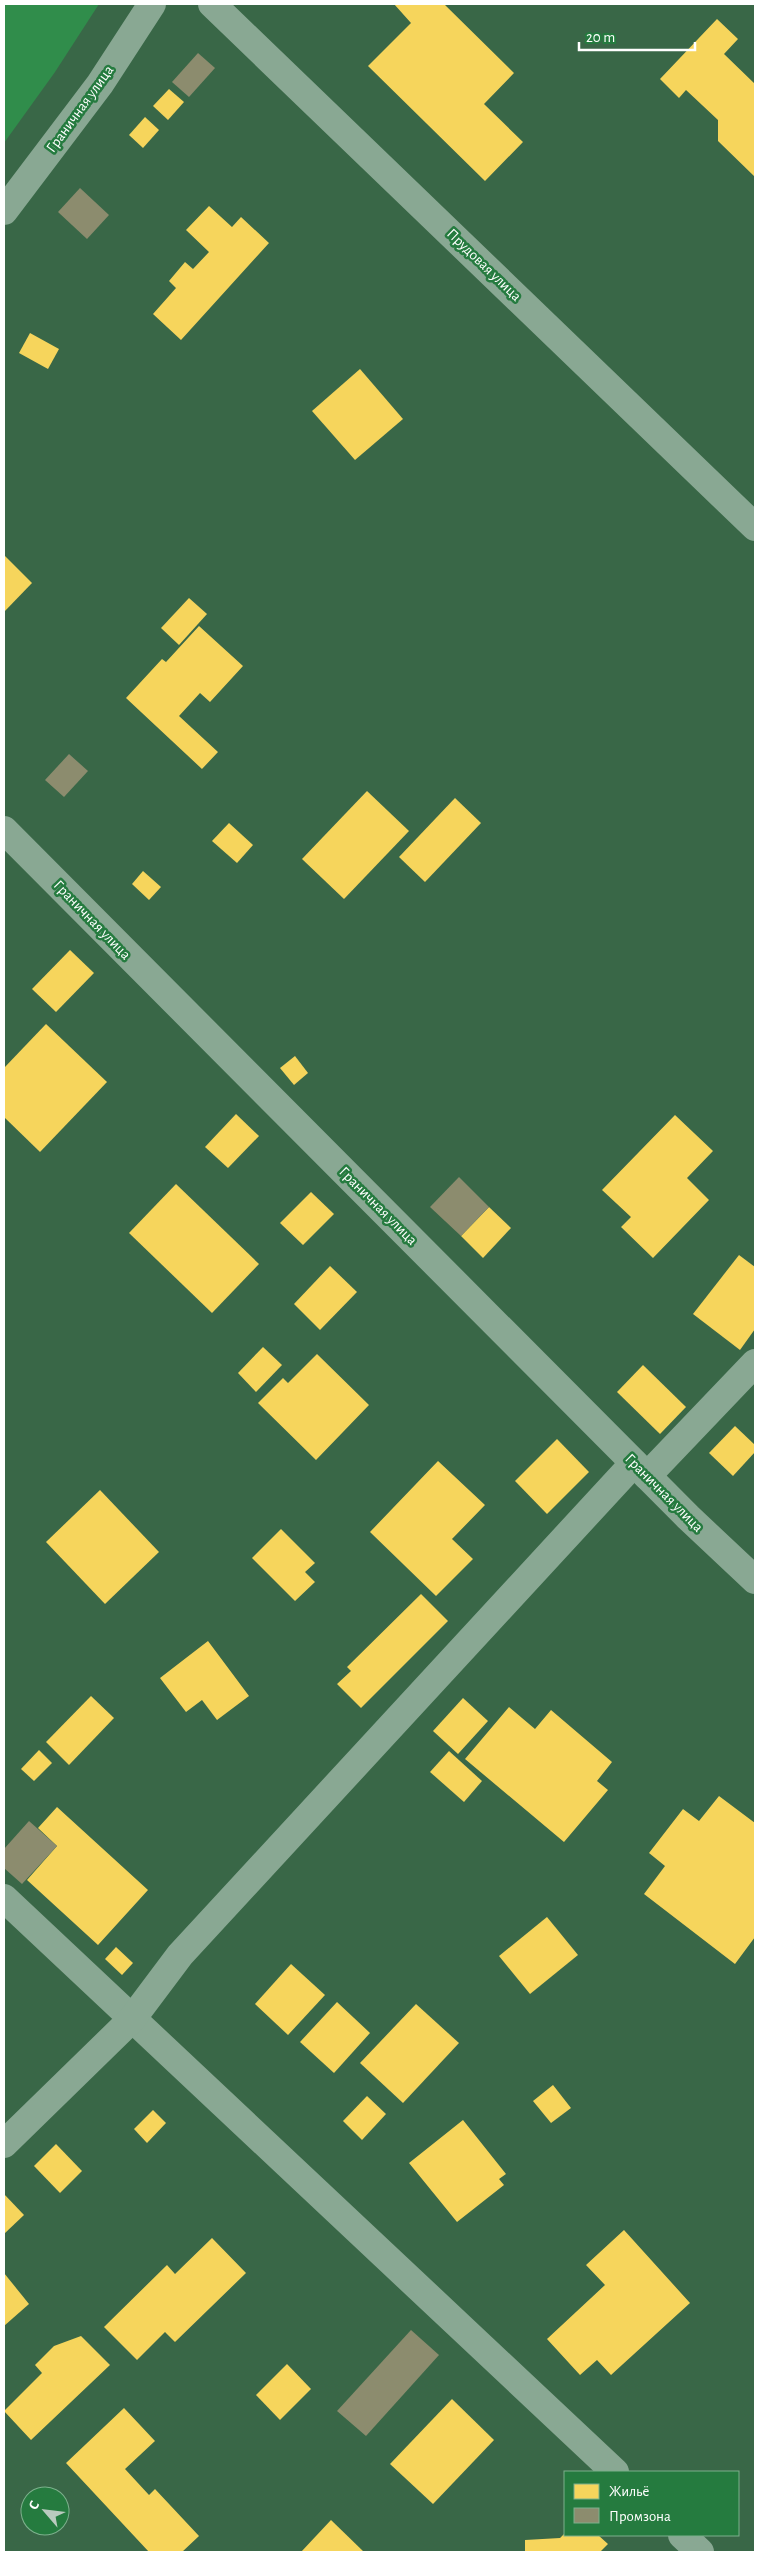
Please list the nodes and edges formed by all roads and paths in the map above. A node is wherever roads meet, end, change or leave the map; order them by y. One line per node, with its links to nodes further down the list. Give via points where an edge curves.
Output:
1 (152, 4): 3 (street, Граничная улица, via 100,84)
2 (212, 4): 4 (street, Прудовая улица)
3 (4, 211)
4 (755, 527)
5 (4, 830): 7 (street, Граничная улица)
6 (755, 1363): 7 (street)
7 (641, 1470): 8 (street, Граничная улица); 10 (street, via 180,1955)
8 (755, 1580)
9 (4, 1898): 10 (street)
10 (132, 2020): 11 (street); 12 (street)
11 (4, 2144)
12 (614, 2471)
13 (683, 2536): 14 (street)
14 (700, 2552)

